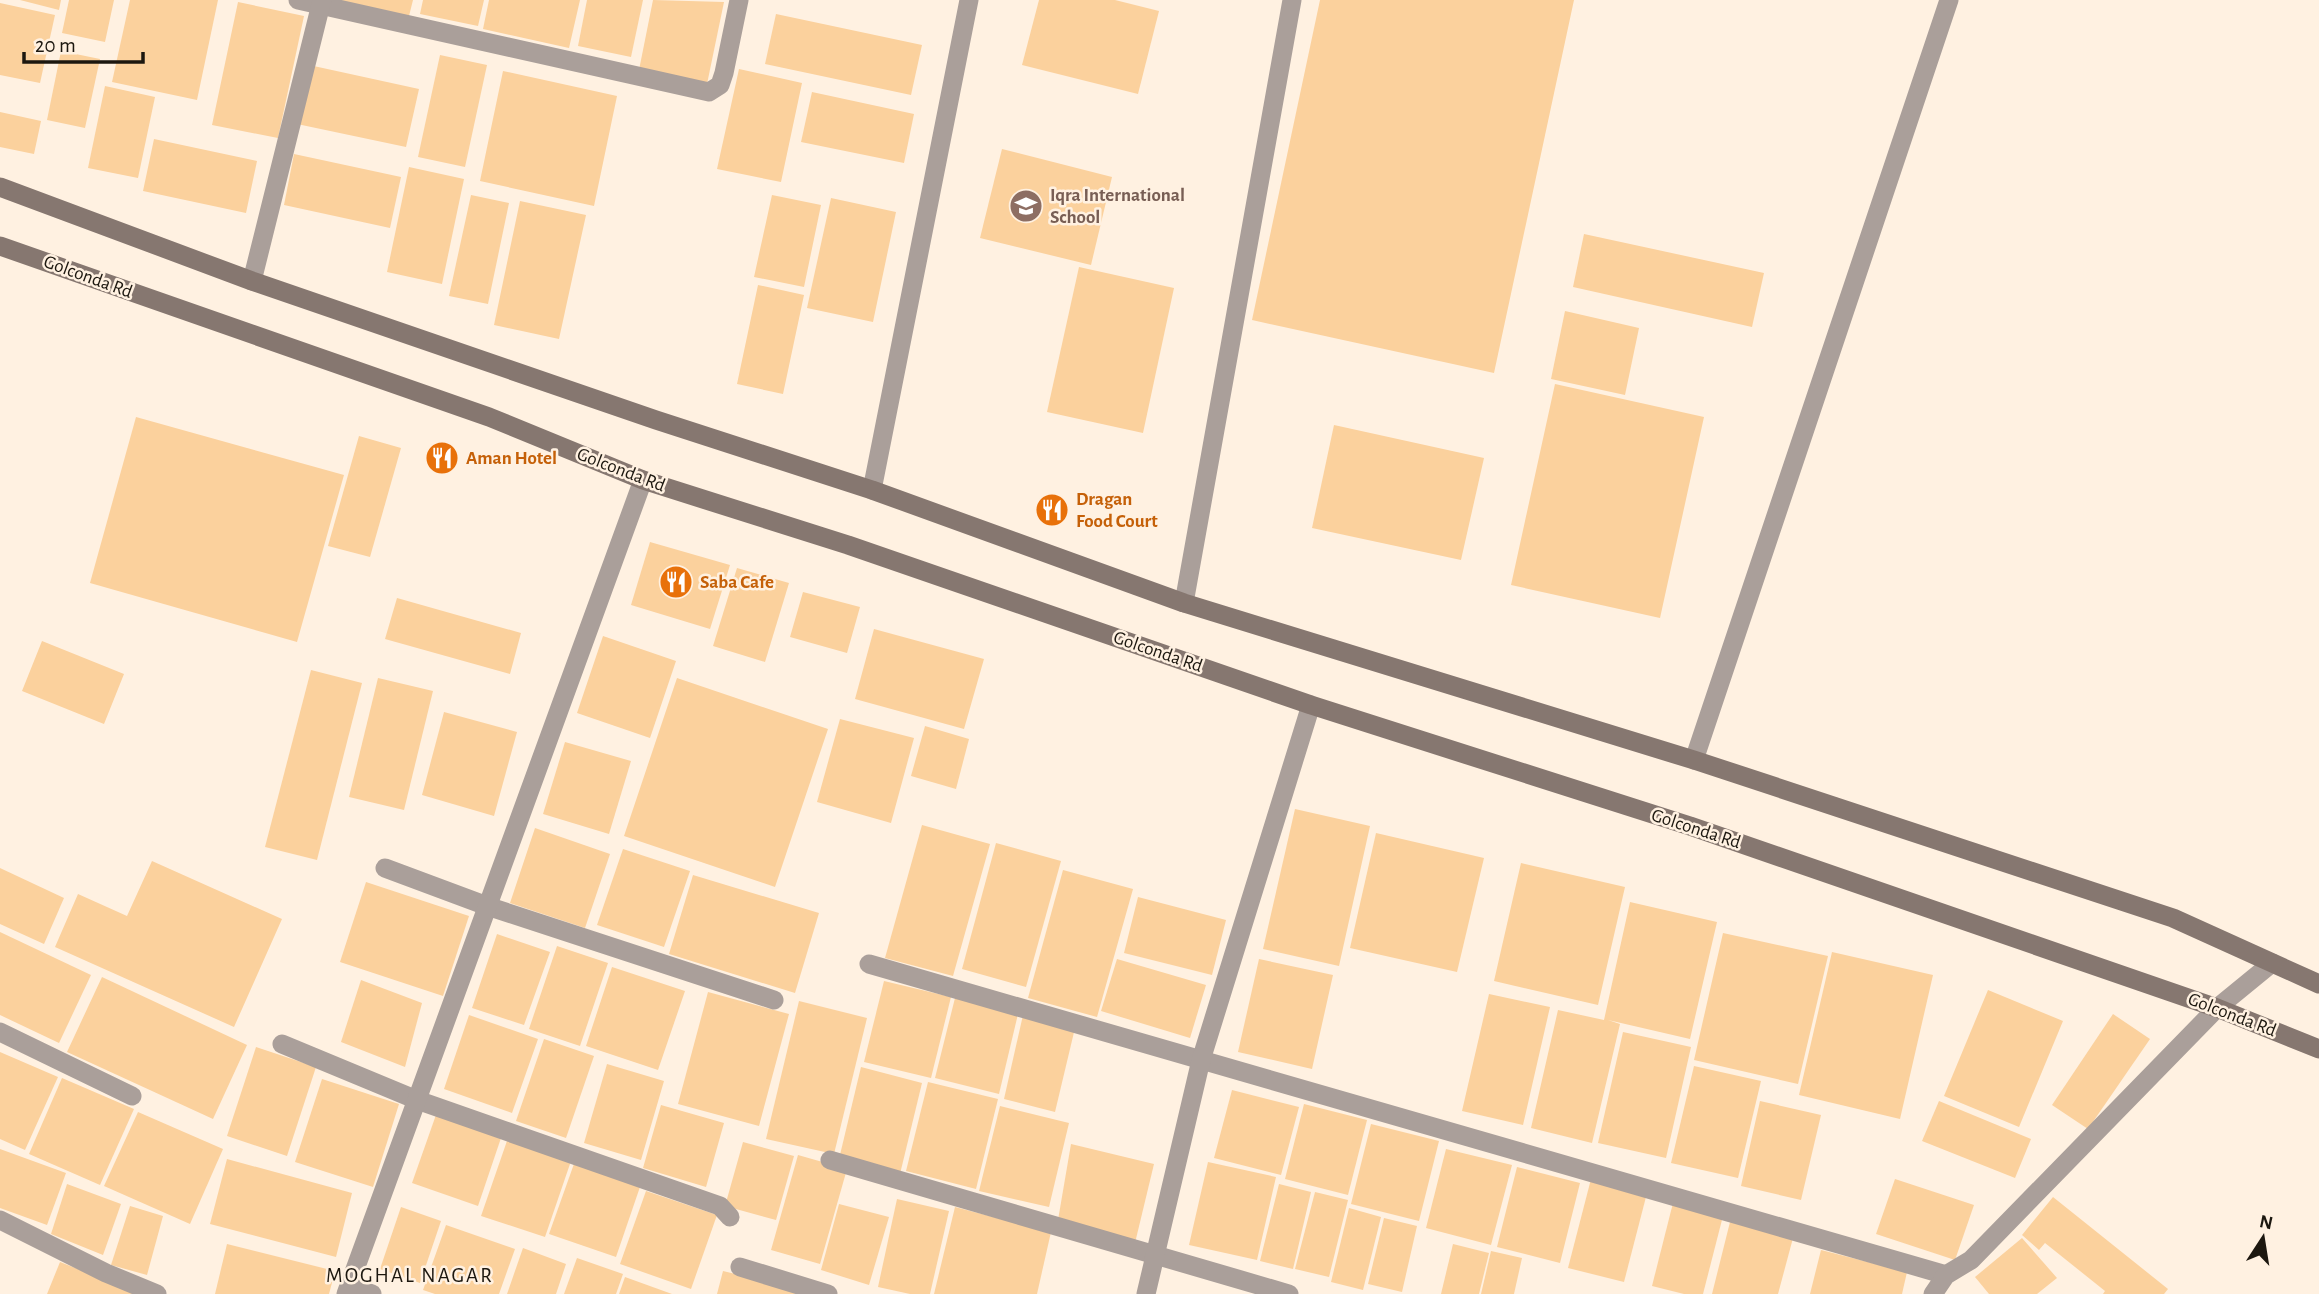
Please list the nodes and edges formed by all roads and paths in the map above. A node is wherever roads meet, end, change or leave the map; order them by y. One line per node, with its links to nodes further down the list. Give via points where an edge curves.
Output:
1 (298, 0): 6 (street)
2 (739, 0): 6 (street, via 724,73 720,85 709,92)
3 (969, 0): 11 (street)
4 (1292, 0): 12 (street)
5 (1950, 0): 14 (street)
6 (321, 3): 9 (street)
7 (0, 187): 9 (main road)
8 (0, 246): 10 (main road, Golconda Rd, via 489,417)
9 (252, 281): 11 (main road)
10 (643, 480): 13 (main road, Golconda Rd, via 848,545); 16 (street)
11 (872, 490): 12 (main road)
12 (1184, 603): 14 (main road)
13 (1311, 705): 21 (main road, Golconda Rd, via 1690,826); 25 (street)
14 (1694, 760): 17 (main road, via 2173,918)
15 (384, 868): 16 (street)
16 (487, 906): 20 (street); 27 (street)
17 (2272, 963): 19 (main road); 21 (street)
18 (869, 964): 25 (street)
19 (2319, 984)
20 (774, 1000)
21 (2217, 1008): 24 (main road, Golconda Rd); 33 (street, via 1971,1260)
22 (0, 1032): 26 (street)
23 (282, 1044): 27 (street)
24 (2319, 1049)
25 (1201, 1060): 31 (street); 33 (street)
26 (132, 1096)
27 (417, 1100): 29 (street, via 720,1206); 34 (street)
28 (830, 1160): 31 (street)
29 (730, 1217)
30 (0, 1220): 35 (street)
31 (1155, 1256): 38 (street); 39 (street)
32 (740, 1267): 37 (street)
33 (1946, 1275): 40 (street)
34 (348, 1290): 36 (street)
35 (157, 1294)
36 (372, 1294)
37 (828, 1294)
38 (1146, 1294)
39 (1289, 1294)
40 (1933, 1294)

